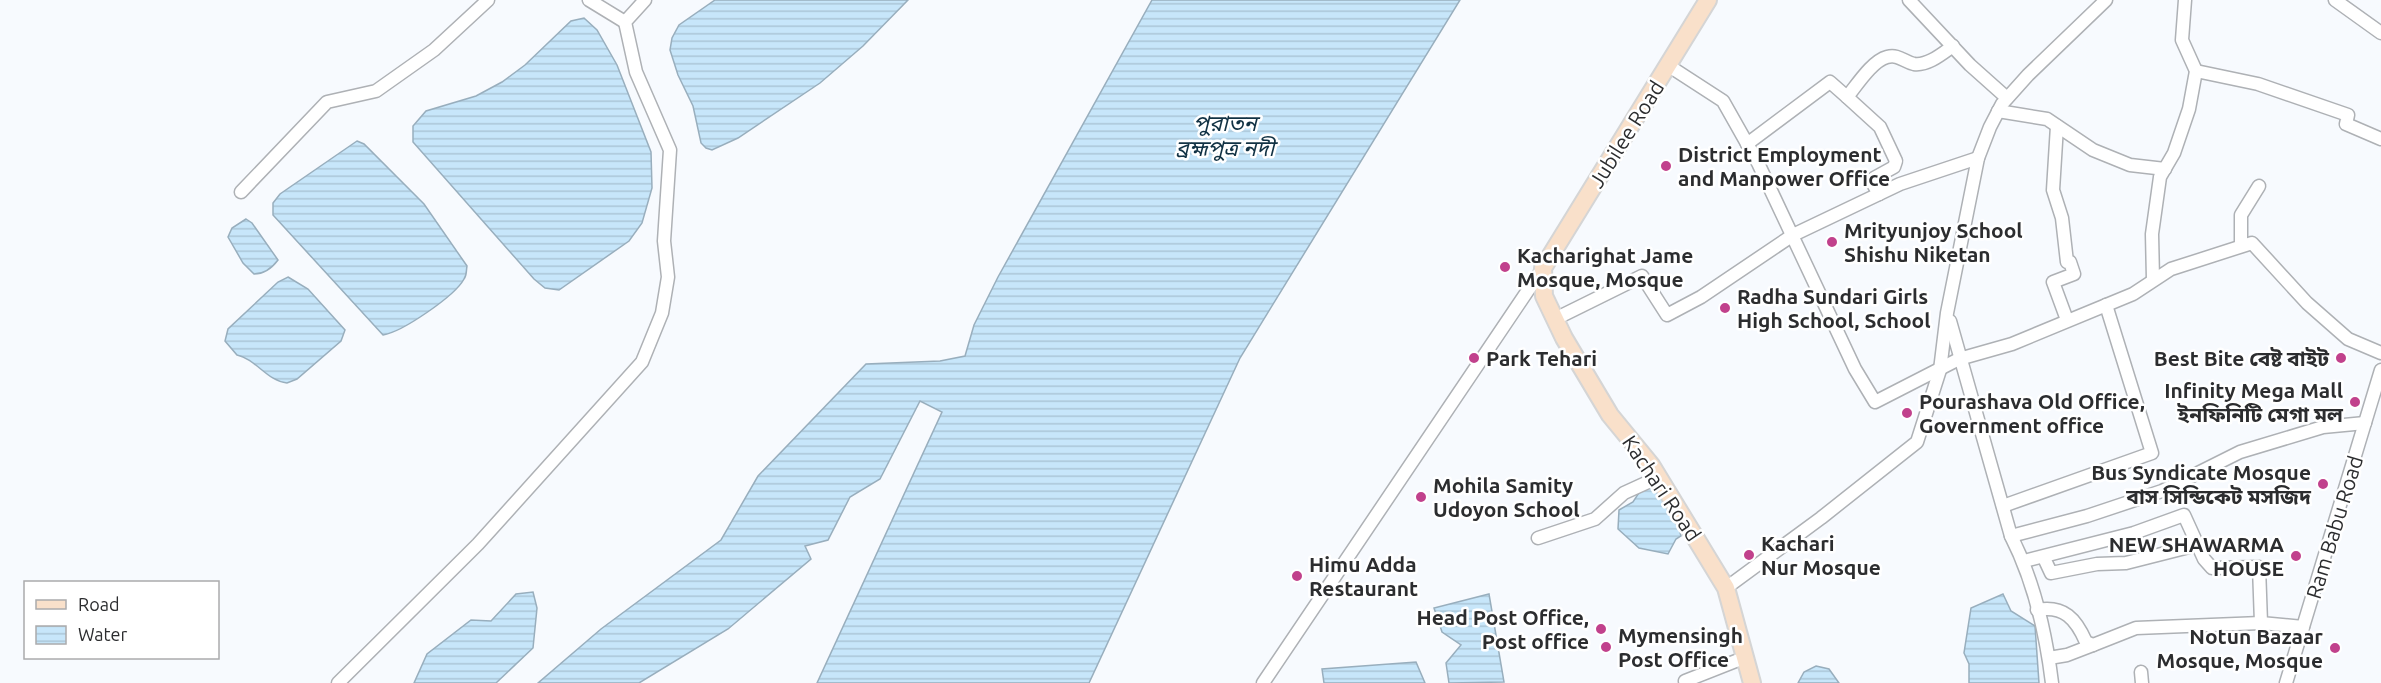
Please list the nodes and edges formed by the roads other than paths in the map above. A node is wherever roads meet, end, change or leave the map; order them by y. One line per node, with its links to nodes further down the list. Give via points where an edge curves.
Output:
1 (488, 0): 23 (street, via 434,51 376,91 327,102)
2 (589, 0): 9 (street)
3 (645, 0): 9 (street)
4 (1708, 0): 12 (main road, Jubilee Road)
5 (1909, 0): 11 (street)
6 (2106, 0): 15 (street)
7 (2185, 0): 13 (street, via 2182,40)
8 (2335, 0): 10 (street)
9 (625, 22): 53 (street, via 636,72 670,150 664,241 668,277 662,313 642,362 478,544)
10 (2381, 33)
11 (1953, 46): 14 (street, via 1920,63 1885,57); 15 (street)
12 (1669, 66): 19 (street, via 1723,100); 27 (main road, Jubilee Road)
13 (2196, 71): 18 (street, via 2258,84 2348,115 2346,124); 21 (street, via 2189,109)
14 (1847, 97): 19 (street, via 1830,82); 24 (street, via 1880,127 1896,161 1894,167 1874,178)
15 (2007, 98): 16 (street)
16 (1998, 111): 17 (street, via 2047,119); 20 (street)
17 (2057, 126): 21 (street, via 2093,150 2130,165); 32 (street, via 2053,190 2062,218 2067,262 2074,274 2053,282)
18 (2381, 139)
19 (1747, 144): 25 (street)
20 (1978, 158): 24 (street); 30 (street)
21 (2165, 169): 28 (street, via 2160,177 2152,234)
22 (2259, 186): 26 (street, via 2241,215)
23 (241, 192)
24 (1879, 194): 25 (street)
25 (1793, 235): 31 (street, via 1701,297 1667,315 1642,276); 35 (street, via 1855,369 1875,402)
26 (2241, 246): 28 (street, via 2203,257); 33 (street, via 2252,243 2307,303 2348,339)
27 (1543, 268): 31 (main road, Kachari Road, via 1544,296); 54 (street)
28 (2153, 279): 29 (street, via 2133,294)
29 (2106, 305): 32 (street); 39 (street, via 2151,453)
30 (1947, 312): 34 (street); 35 (street)
31 (1555, 319): 38 (main road, Kachari Road, via 1610,415)
32 (2067, 320): 34 (street, via 2012,344)
33 (2381, 353)
34 (1959, 359): 35 (street); 39 (street)
35 (1940, 370): 45 (street, via 1917,442)
36 (2381, 370): 37 (street, Ram Babu Road)
37 (2365, 423): 40 (street, via 2323,427 2240,452 2162,491); 48 (street, Ram Babu Road)
38 (1659, 477): 41 (street, via 1624,493 1595,519); 45 (main road, Kachari Road)
39 (2003, 506): 40 (street)
40 (2012, 536): 44 (street)
41 (1538, 538)
42 (2197, 545): 43 (street, via 2126,563 2051,573); 43 (street, via 2184,515); 47 (street, via 2212,568 2259,567)
43 (2044, 558): 44 (street)
44 (2024, 561): 46 (street)
45 (1726, 588): 50 (main road, Kachari Road)
46 (2037, 610): 49 (street, via 2056,608 2068,614 2077,621 2086,642); 51 (street)
47 (2261, 623): 48 (street); 49 (street, via 2136,628)
48 (2303, 627): 57 (street, Ram Babu Road)
49 (2093, 645): 51 (street)
50 (1746, 657): 52 (street); 55 (main road, Kachari Road)
51 (2049, 658): 56 (street)
52 (1685, 681)
53 (338, 683)
54 (1263, 683)
55 (1752, 683)
56 (2052, 683)
57 (2286, 683)

